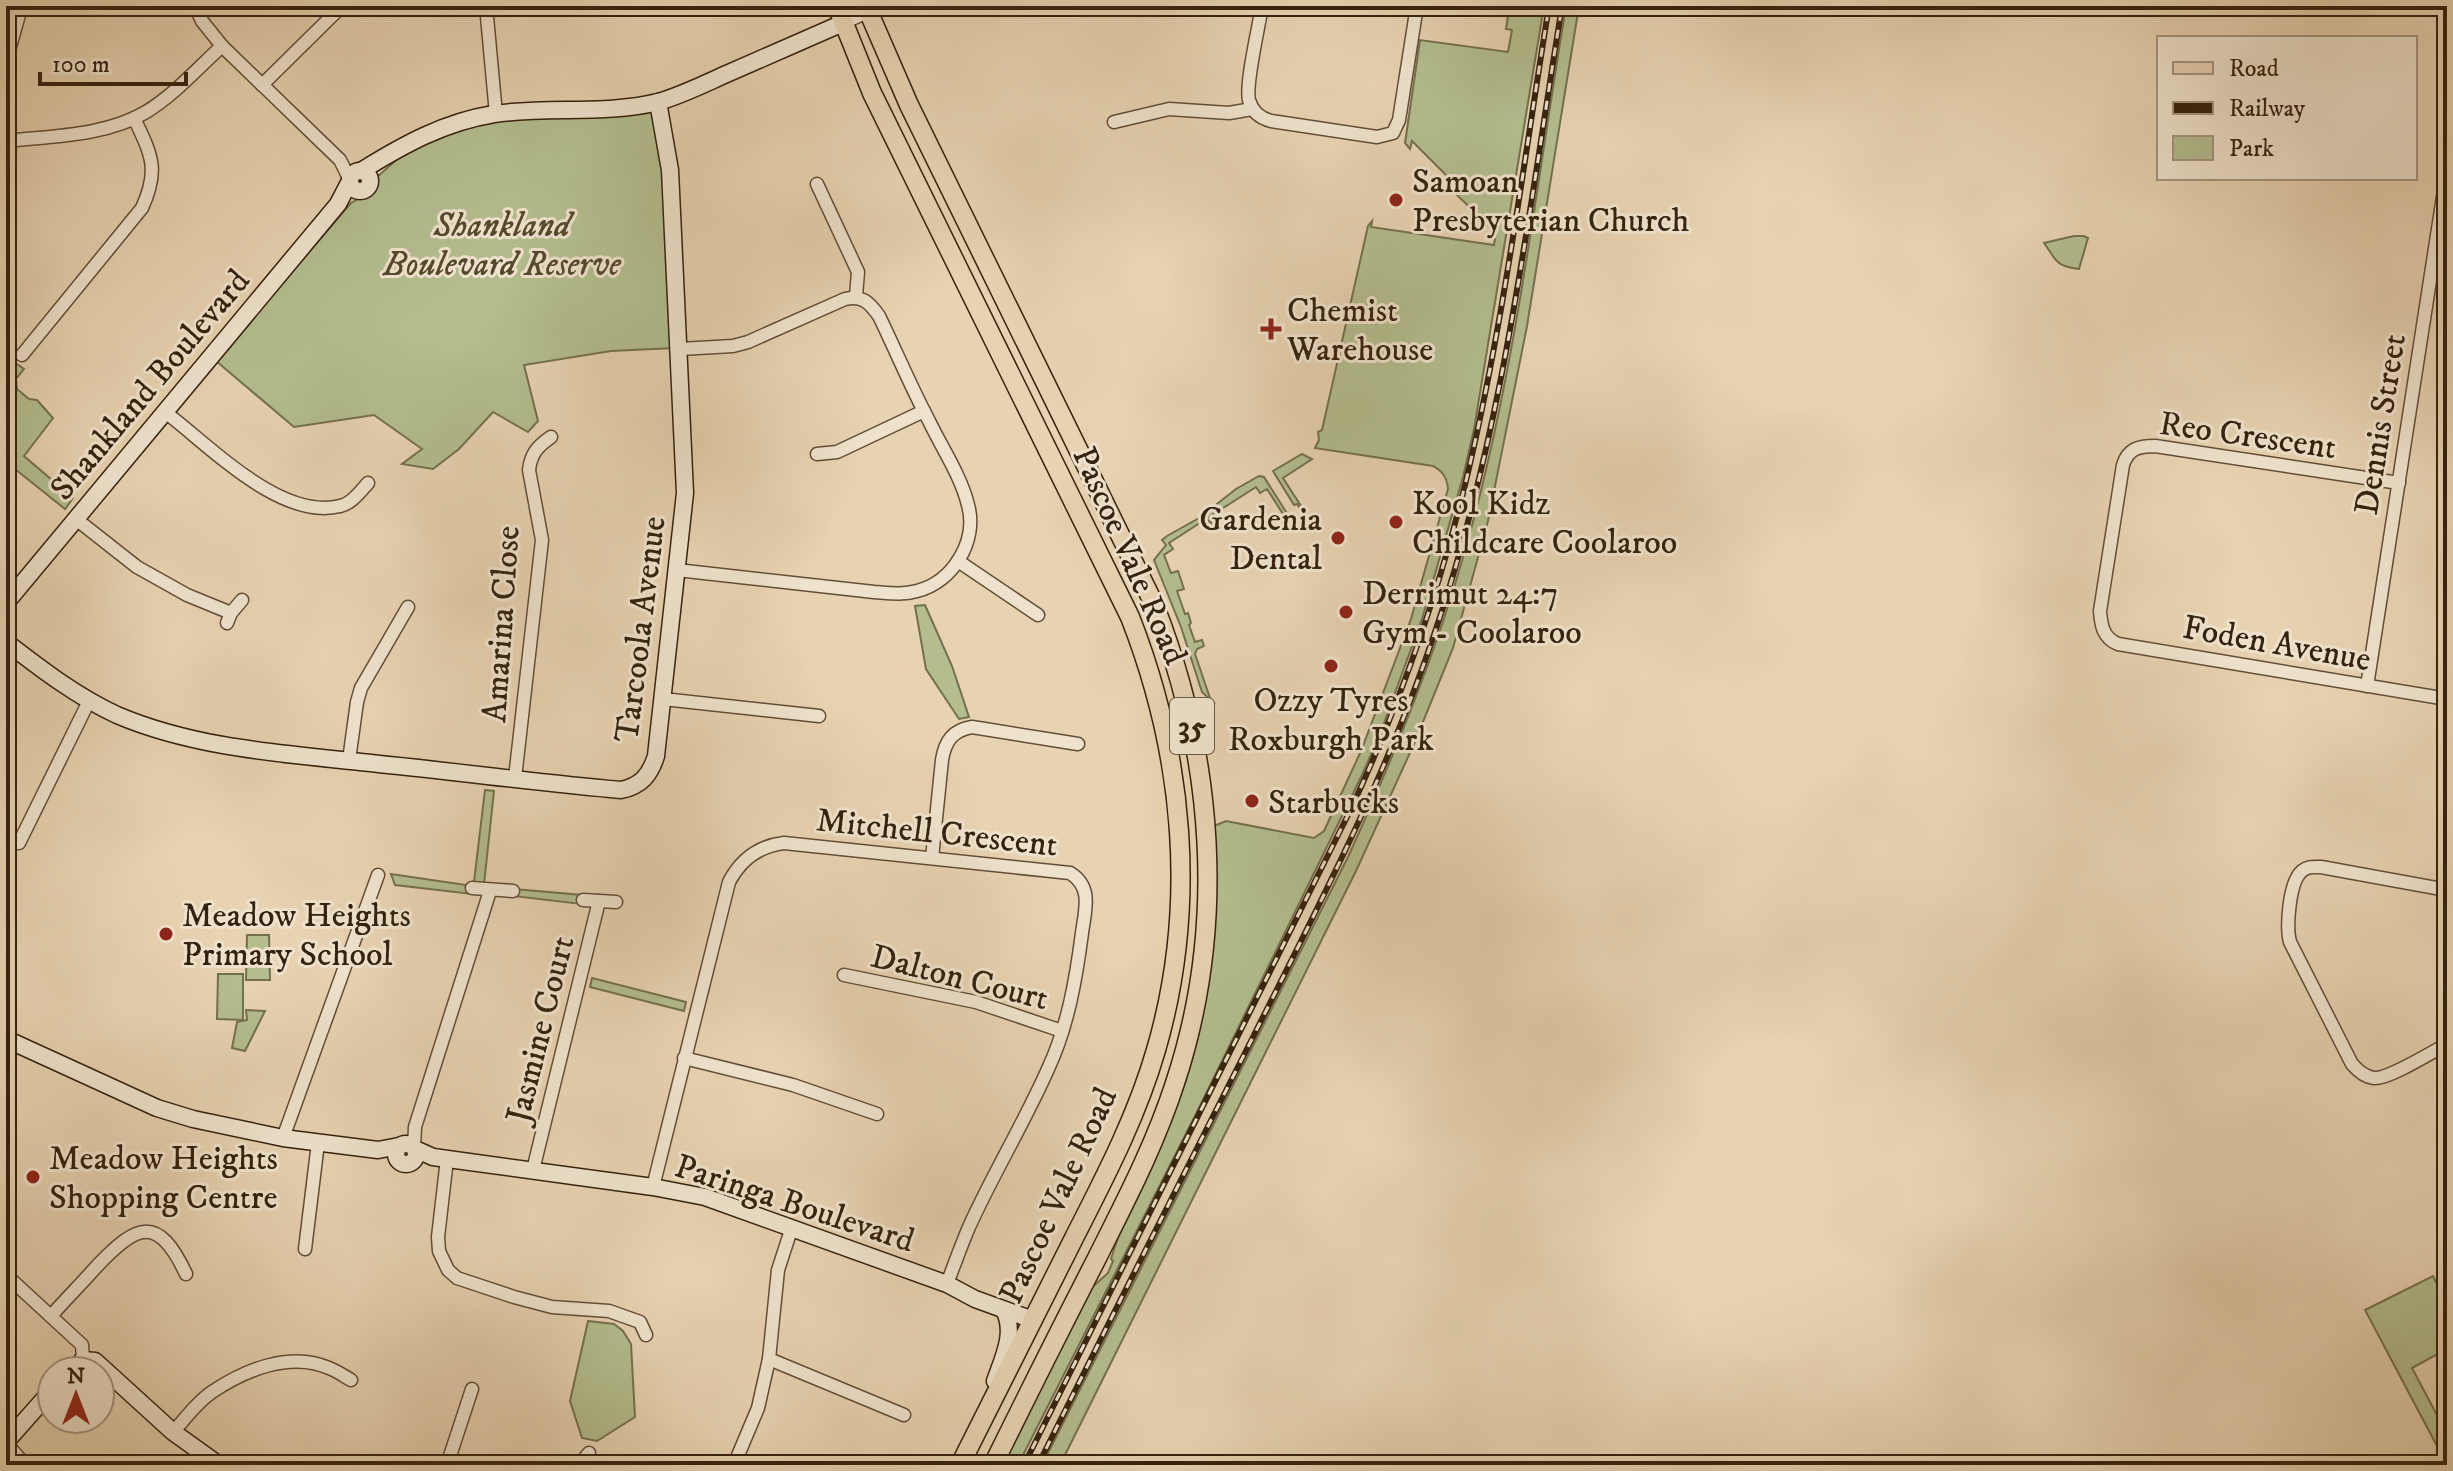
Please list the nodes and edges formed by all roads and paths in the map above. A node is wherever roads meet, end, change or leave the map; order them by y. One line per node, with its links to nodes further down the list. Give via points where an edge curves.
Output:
1 (18, 6): 10 (street)
2 (195, 6): 9 (street)
3 (342, 6): 11 (street)
4 (486, 6): 14 (street)
5 (1262, 6): 13 (street, via 1248,92)
6 (1417, 6): 13 (street, via 1393,133 1377,137 1271,121)
7 (872, 8): 8 (street); 31 (main road, Pascoe Vale Road / 35, via 909,105)
8 (840, 14): 12 (street, Shankland Boulevard); 32 (main road, Pascoe Vale Road / 35, via 872,93)
9 (222, 46): 11 (street); 15 (street)
10 (6, 61)
11 (262, 85): 19 (street)
12 (658, 102): 14 (street, Shankland Boulevard); 22 (street, Tarcoola Avenue, via 670,170)
13 (1252, 109): 16 (street, via 1169,109)
14 (496, 114): 19 (street, Shankland Boulevard, via 424,134)
15 (134, 118): 17 (street, via 79,133); 23 (street, via 153,161 142,208)
16 (1114, 122)
17 (6, 141)
18 (2447, 171): 29 (street, Dennis Street)
19 (358, 179): 25 (street, Shankland Boulevard)
20 (816, 182): 21 (street, via 858,272)
21 (856, 296): 22 (street, via 748,342); 24 (street, via 879,316)
22 (680, 349): 34 (street, Tarcoola Avenue, via 685,493)
23 (22, 355)
24 (924, 411): 27 (street, via 837,452); 33 (street, via 968,505 969,532)
25 (165, 412): 28 (street, via 241,474 292,501 341,506); 30 (street, Shankland Boulevard)
26 (553, 436): 48 (street, Amarina Close, via 535,451 529,470 542,540)
27 (816, 453)
28 (368, 483)
29 (2399, 483): 39 (street, Reo Crescent, via 2155,446 2133,449 2125,457 2120,480 2100,611); 41 (street, Dennis Street)
30 (76, 519): 35 (street, via 137,567 229,618); 36 (street, Shankland Boulevard)
31 (1122, 538): 32 (main road); 79 (main road, Pascoe Vale Road / 35, via 1167,638 1188,707 1208,847 1206,931 1195,1012 1167,1108)
32 (1099, 550): 78 (main road, Pascoe Vale Road / 35, via 1147,660 1167,735 1179,826 1179,920 1170,989 1149,1074 1124,1137)
33 (958, 561): 34 (street, via 937,583 898,594); 38 (street)
34 (677, 570): 42 (street, Tarcoola Avenue)
35 (242, 600)
36 (6, 603)
37 (410, 605): 47 (street, via 361,688)
38 (1038, 618)
39 (2104, 631): 41 (street, Foden Avenue, via 2118,644)
40 (6, 642): 44 (street, Tarcoola Avenue)
41 (2367, 686): 43 (street, Foden Avenue)
42 (663, 699): 45 (street); 48 (street, Tarcoola Avenue, via 651,771 631,788)
43 (2447, 699)
44 (89, 701): 47 (street, Tarcoola Avenue, via 120,716 218,745); 49 (street)
45 (821, 716)
46 (1079, 744): 50 (street, via 972,727 950,737 942,760)
47 (349, 760): 48 (street, Tarcoola Avenue)
48 (515, 778)
49 (17, 846)
50 (932, 858): 60 (street, Mitchell Crescent, via 1070,873 1080,879 1086,905); 63 (street, Mitchell Crescent, via 784,843 769,845 744,860 729,882)
51 (380, 875): 65 (street)
52 (472, 888): 54 (street)
53 (2447, 890): 62 (street, via 2307,868 2294,885 2288,929 2358,1072 2384,1077)
54 (490, 891): 55 (street); 67 (street)
55 (513, 891)
56 (583, 900): 57 (street, Jasmine Court)
57 (599, 901): 58 (street, Jasmine Court); 69 (street, Jasmine Court)
58 (616, 902)
59 (841, 974): 60 (street, Dalton Court, via 976,1002)
60 (1062, 1031): 75 (street, Mitchell Crescent)
61 (6, 1039): 65 (street, via 157,1108)
62 (2447, 1044)
63 (684, 1058): 64 (street, via 793,1085); 70 (street, Mitchell Crescent)
64 (879, 1115)
65 (283, 1138): 66 (street)
66 (318, 1143): 67 (street); 72 (street)
67 (407, 1151): 68 (street, Paringa Boulevard)
68 (440, 1158): 69 (street, Paringa Boulevard); 80 (street, via 439,1251 457,1278 540,1304 619,1314 640,1322)
69 (533, 1170): 70 (street, Paringa Boulevard)
70 (653, 1187): 71 (street, Paringa Boulevard, via 705,1197)
71 (792, 1227): 75 (street, Paringa Boulevard); 82 (street, via 778,1270)
72 (304, 1251)
73 (186, 1274): 77 (street, via 167,1241 147,1231 136,1233 116,1246)
74 (6, 1275): 77 (street)
75 (947, 1284): 76 (street, Paringa Boulevard); 78 (street, Paringa Boulevard, via 978,1290)
76 (1004, 1310): 78 (street, Paringa Boulevard); 86 (street, via 1008,1342)
77 (51, 1316): 81 (street, via 82,1345)
78 (1035, 1316): 79 (main road); 86 (main road, Pascoe Vale Road / 35)
79 (1061, 1328): 98 (main road, Pascoe Vale Road / 35)
80 (646, 1335)
81 (83, 1355)
82 (769, 1359): 88 (street); 96 (street, via 758,1408)
83 (351, 1380): 89 (street, via 304,1362 262,1366 211,1393)
84 (116, 1389): 89 (street)
85 (472, 1389): 94 (street)
86 (993, 1398): 97 (main road, Pascoe Vale Road / 35)
87 (36, 1408): 90 (street)
88 (904, 1415)
89 (173, 1432): 93 (street)
90 (6, 1443): 92 (street)
91 (589, 1453): 95 (street)
92 (25, 1465)
93 (219, 1465)
94 (447, 1465)
95 (579, 1465)
96 (734, 1465)
97 (960, 1465)
98 (993, 1465)

